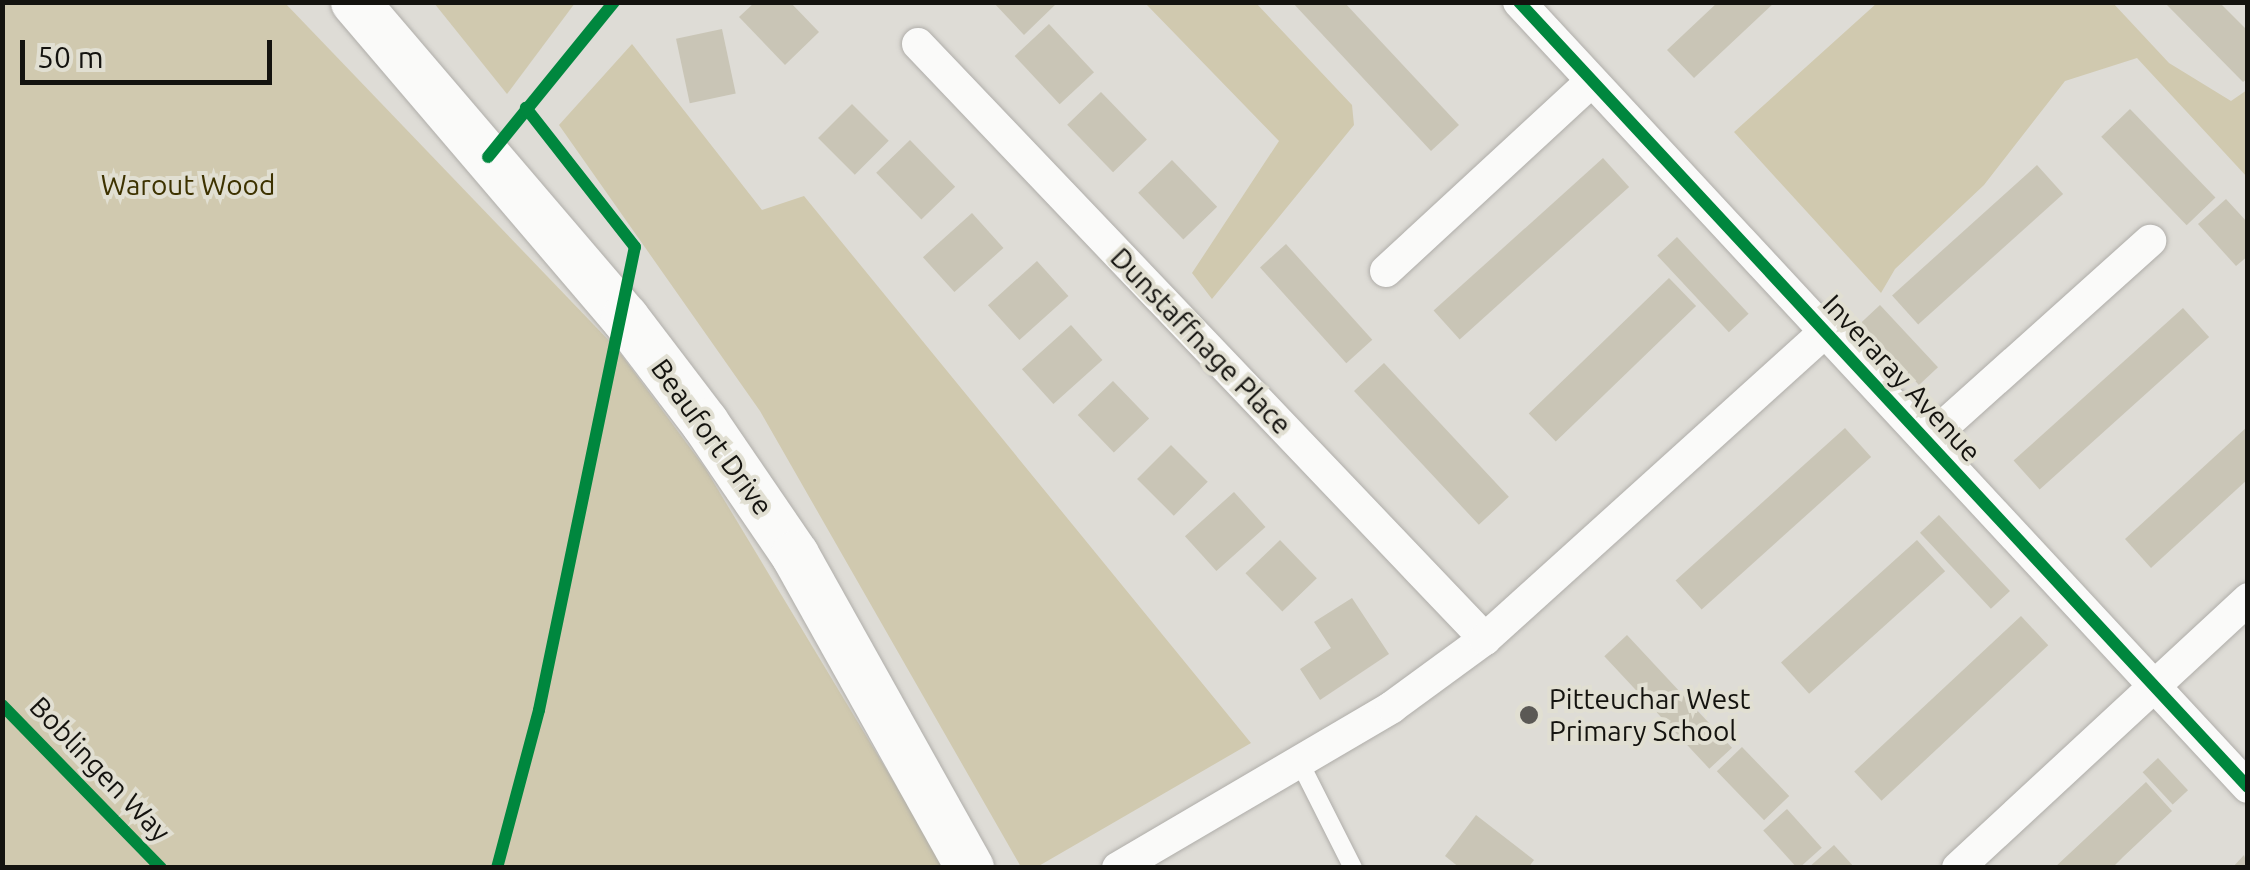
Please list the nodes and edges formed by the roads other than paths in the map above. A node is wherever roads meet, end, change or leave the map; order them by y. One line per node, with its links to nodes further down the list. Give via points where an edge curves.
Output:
1 (355, 2): 14 (street, Beaufort Drive, via 612,303 705,423 795,556)
2 (1519, 2): 4 (street, Inveraray Avenue)
3 (918, 44): 10 (street, Dunstaffnage Place)
4 (1592, 81): 6 (street); 7 (street, Inveraray Avenue)
5 (2150, 241): 8 (street, Inveraray Avenue)
6 (1386, 271)
7 (1825, 332): 8 (street, Inveraray Avenue); 10 (street, Inveraray Avenue)
8 (1927, 441): 11 (street, Inveraray Avenue)
9 (2248, 599): 11 (street)
10 (1485, 638): 12 (street, Inveraray Avenue, via 1392,707)
11 (2154, 686): 13 (street, Inveraray Avenue); 17 (street)
12 (1300, 761): 15 (street, Inveraray Avenue); 16 (lane)
13 (2248, 787)
14 (970, 868)
15 (1118, 868)
16 (1353, 868)
17 (1958, 868)

